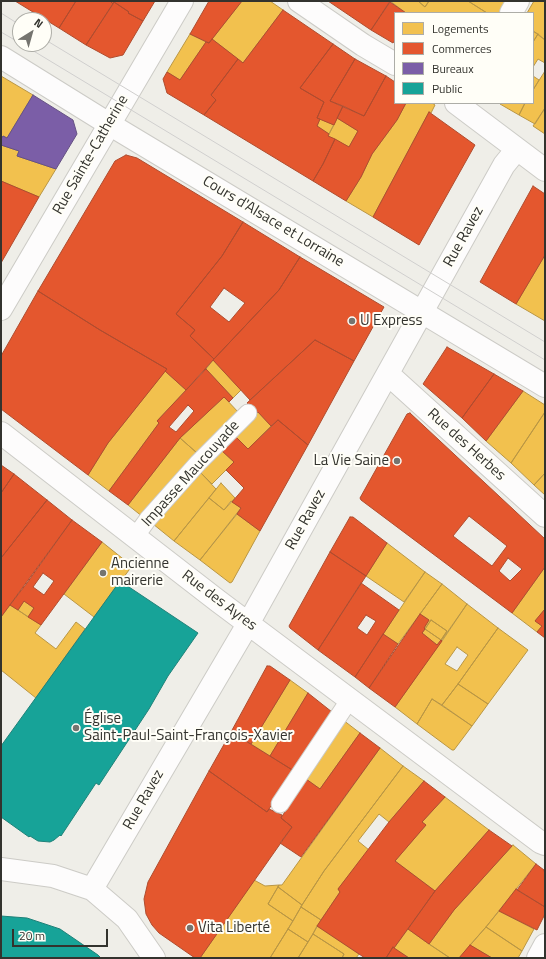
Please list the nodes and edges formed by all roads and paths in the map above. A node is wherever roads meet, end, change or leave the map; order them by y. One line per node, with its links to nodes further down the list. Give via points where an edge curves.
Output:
1 (182, 1): 8 (street, Rue Sainte-Catherine)
2 (299, 1): 6 (street)
3 (518, 1): 4 (street)
4 (512, 12)
5 (1, 57): 8 (street, Cours d'Alsace et Lorraine)
6 (394, 63)
7 (458, 104): 9 (street)
8 (109, 124): 11 (street, Rue Sainte-Catherine); 12 (street, Cours d'Alsace et Lorraine)
9 (517, 149): 10 (street); 12 (street, Rue Ravez, via 504,165)
10 (545, 170)
11 (1, 309)
12 (422, 312): 13 (street, Rue Ravez); 14 (street, Cours d'Alsace et Lorraine)
13 (388, 374): 17 (street, Rue des Herbes); 19 (street, Rue Ravez)
14 (545, 386)
15 (248, 413): 18 (lane, Impasse Maucouyade, via 198,462)
16 (1, 433): 18 (street, Rue des Ayres)
17 (545, 516)
18 (135, 537): 19 (street, Rue des Ayres)
19 (248, 624): 20 (street, Rue des Ayres); 24 (street, Rue Ravez)
20 (350, 699): 21 (lane); 22 (street, Rue des Ayres)
21 (280, 804)
22 (545, 844)
23 (1, 869): 24 (street, via 53,876)
24 (92, 889): 26 (street, via 127,919)
25 (545, 945): 27 (street)
26 (154, 958)
27 (538, 958)

